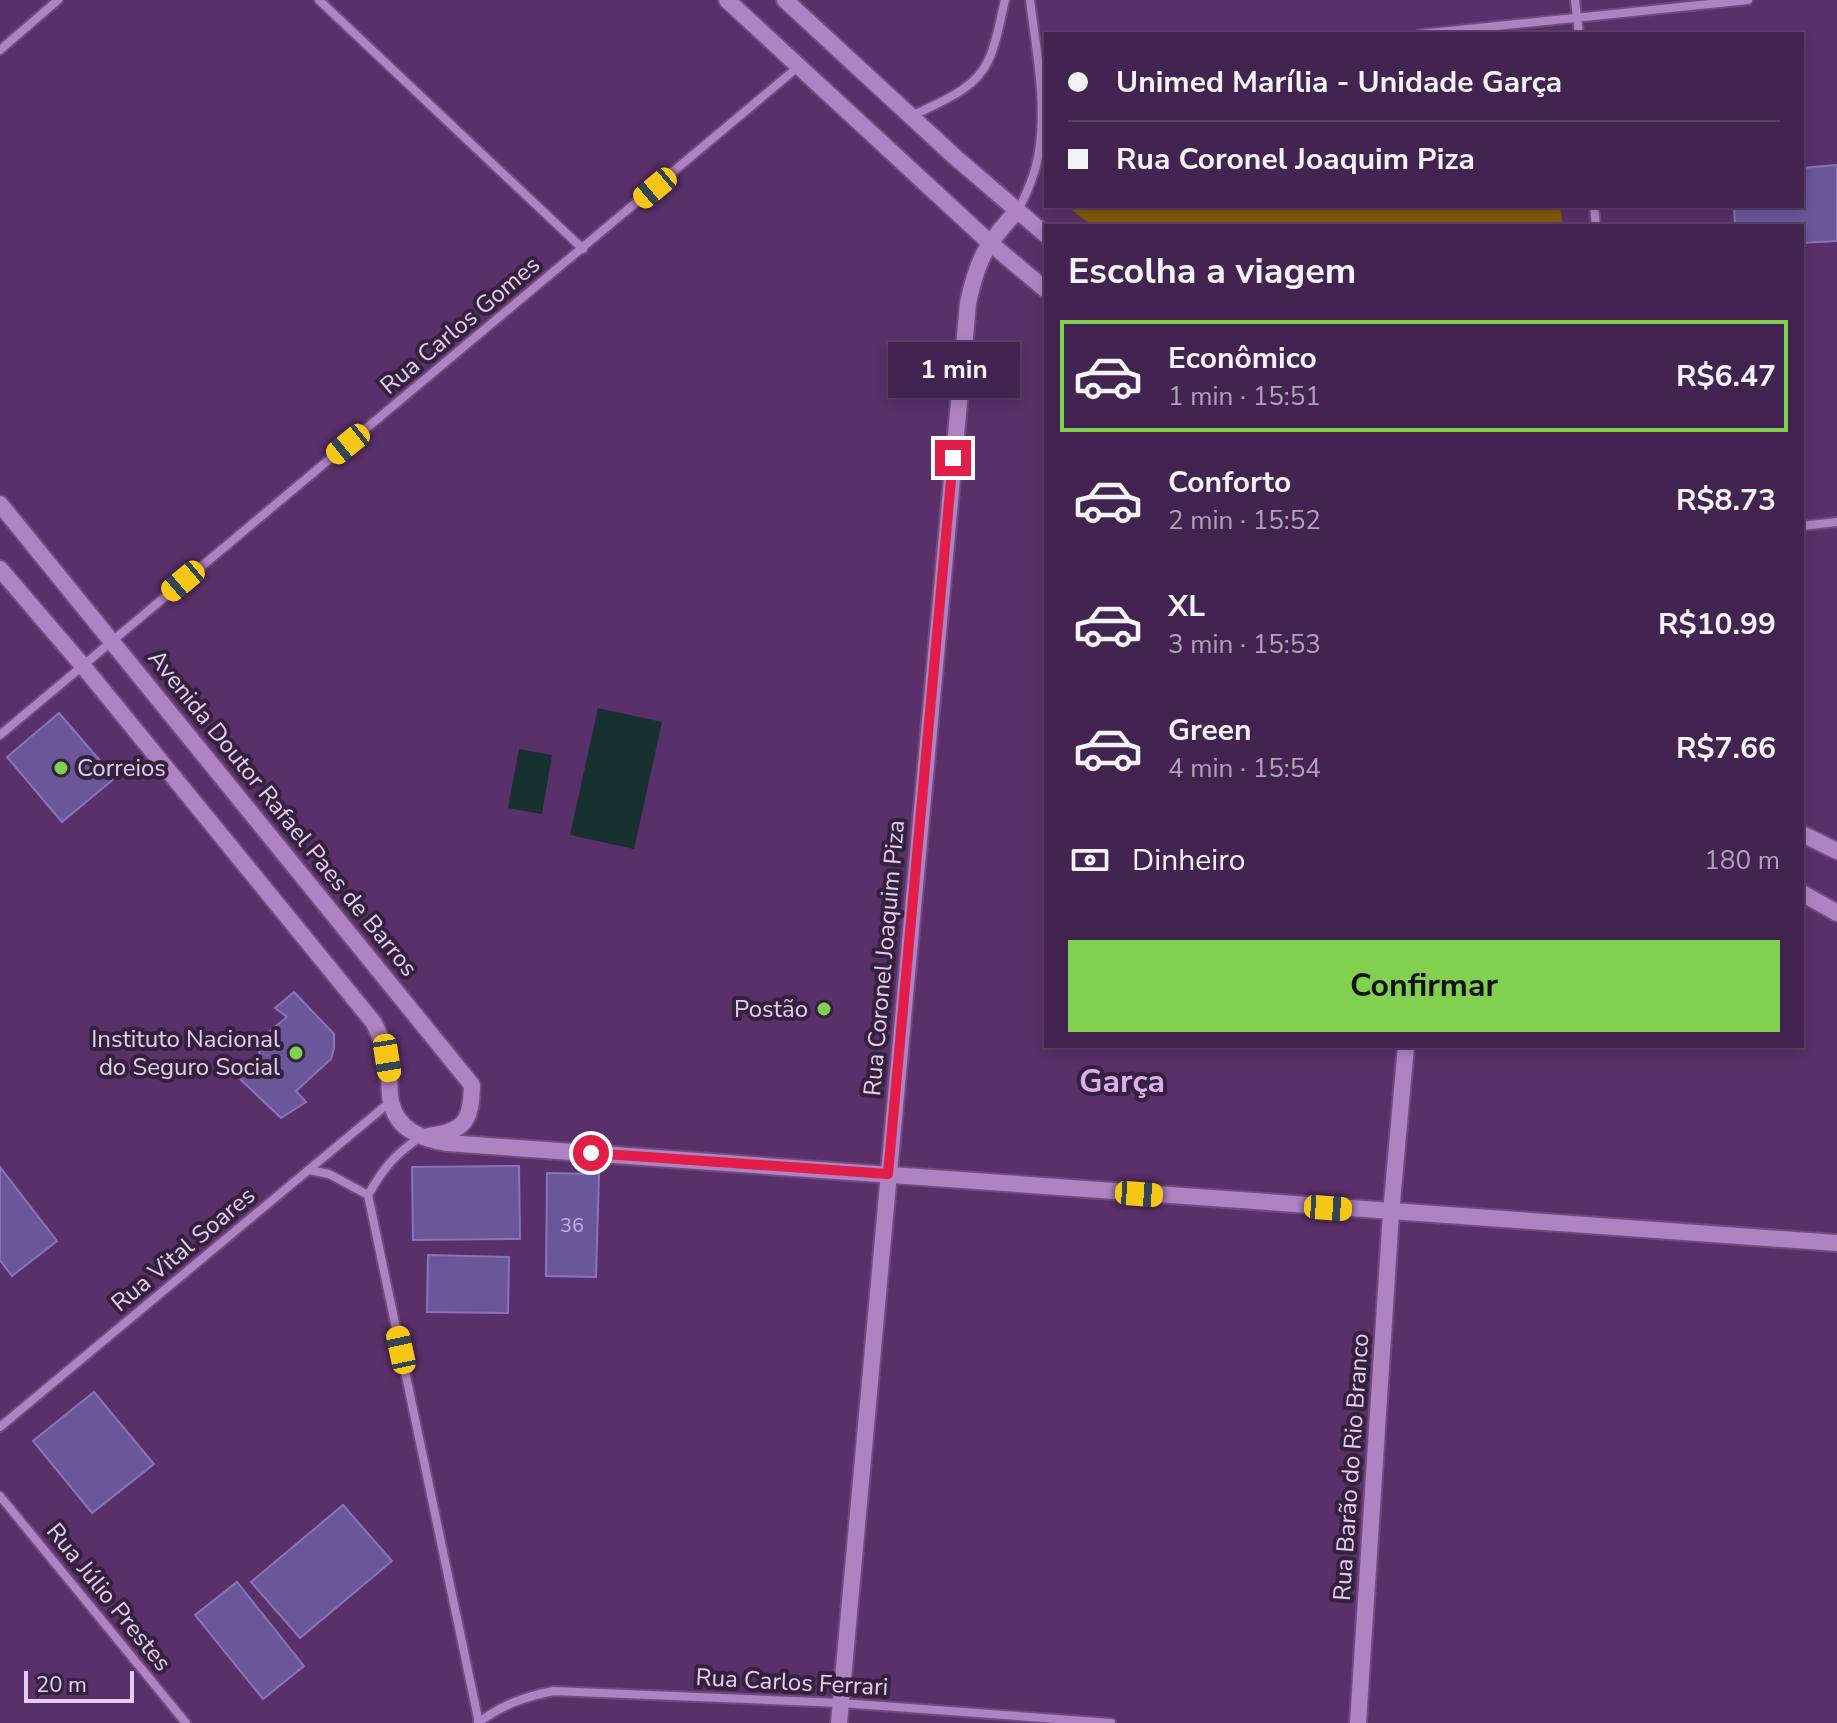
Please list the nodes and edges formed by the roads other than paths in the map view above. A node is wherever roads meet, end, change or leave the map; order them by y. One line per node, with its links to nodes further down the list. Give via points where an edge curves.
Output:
1 (58, 0): 12 (street)
2 (319, 0): 19 (street)
3 (727, 0): 13 (main road)
4 (785, 0): 15 (main road)
5 (1005, 0): 15 (street, via 988,62 975,80)
6 (1030, 0): 14 (street)
7 (1575, 0): 9 (street)
8 (1748, 0): 9 (street)
9 (1577, 18): 10 (street); 11 (street)
10 (1440, 32)
11 (1579, 32)
12 (0, 50)
13 (798, 67): 18 (main road); 19 (street, Rua Carlos Gomes)
14 (1042, 72): 16 (street, via 1039,151)
15 (911, 116): 16 (main road)
16 (1017, 211): 17 (main road); 18 (main road, Rua Coronel Joaquim Piza)
17 (1044, 233)
18 (989, 242): 20 (main road); 36 (main road, Rua Coronel Joaquim Piza, via 968,303)
19 (583, 249): 25 (street, Rua Carlos Gomes)
20 (1044, 288)
21 (0, 504): 25 (main road, Avenida Doutor Rafael Paes de Barros)
22 (1837, 522): 23 (street)
23 (1804, 526)
24 (0, 569): 26 (main road)
25 (112, 639): 26 (street, Rua Carlos Gomes); 34 (main road, Avenida Doutor Rafael Paes de Barros, via 472,1085 471,1110 459,1127)
26 (83, 666): 27 (street, Rua Carlos Gomes); 33 (main road, via 374,1023 387,1058)
27 (0, 735)
28 (1804, 835): 29 (main road)
29 (1837, 851)
30 (1804, 894): 31 (main road)
31 (1837, 913)
32 (1406, 1048): 38 (main road, Rua Barão do Rio Branco)
33 (391, 1102): 34 (main road, via 405,1127); 35 (street, Rua Vital Soares)
34 (419, 1138): 36 (main road); 37 (street, via 397,1153)
35 (309, 1170): 37 (street, via 329,1174); 40 (street, Rua Vital Soares)
36 (888, 1174): 38 (main road); 42 (main road, Rua Coronel Joaquim Piza)
37 (368, 1195): 44 (street)
38 (1391, 1213): 39 (main road); 47 (main road, Rua Barão do Rio Branco)
39 (1837, 1243)
40 (0, 1427)
41 (0, 1496): 43 (street, Rua Júlio Prestes)
42 (841, 1703): 44 (street, Rua Carlos Ferrari, via 553,1691 520,1698); 45 (main road, Rua Coronel Joaquim Piza); 46 (street, Rua Carlos Ferrari)
43 (186, 1723)
44 (479, 1723)
45 (839, 1723)
46 (1111, 1723)
47 (1358, 1723)

